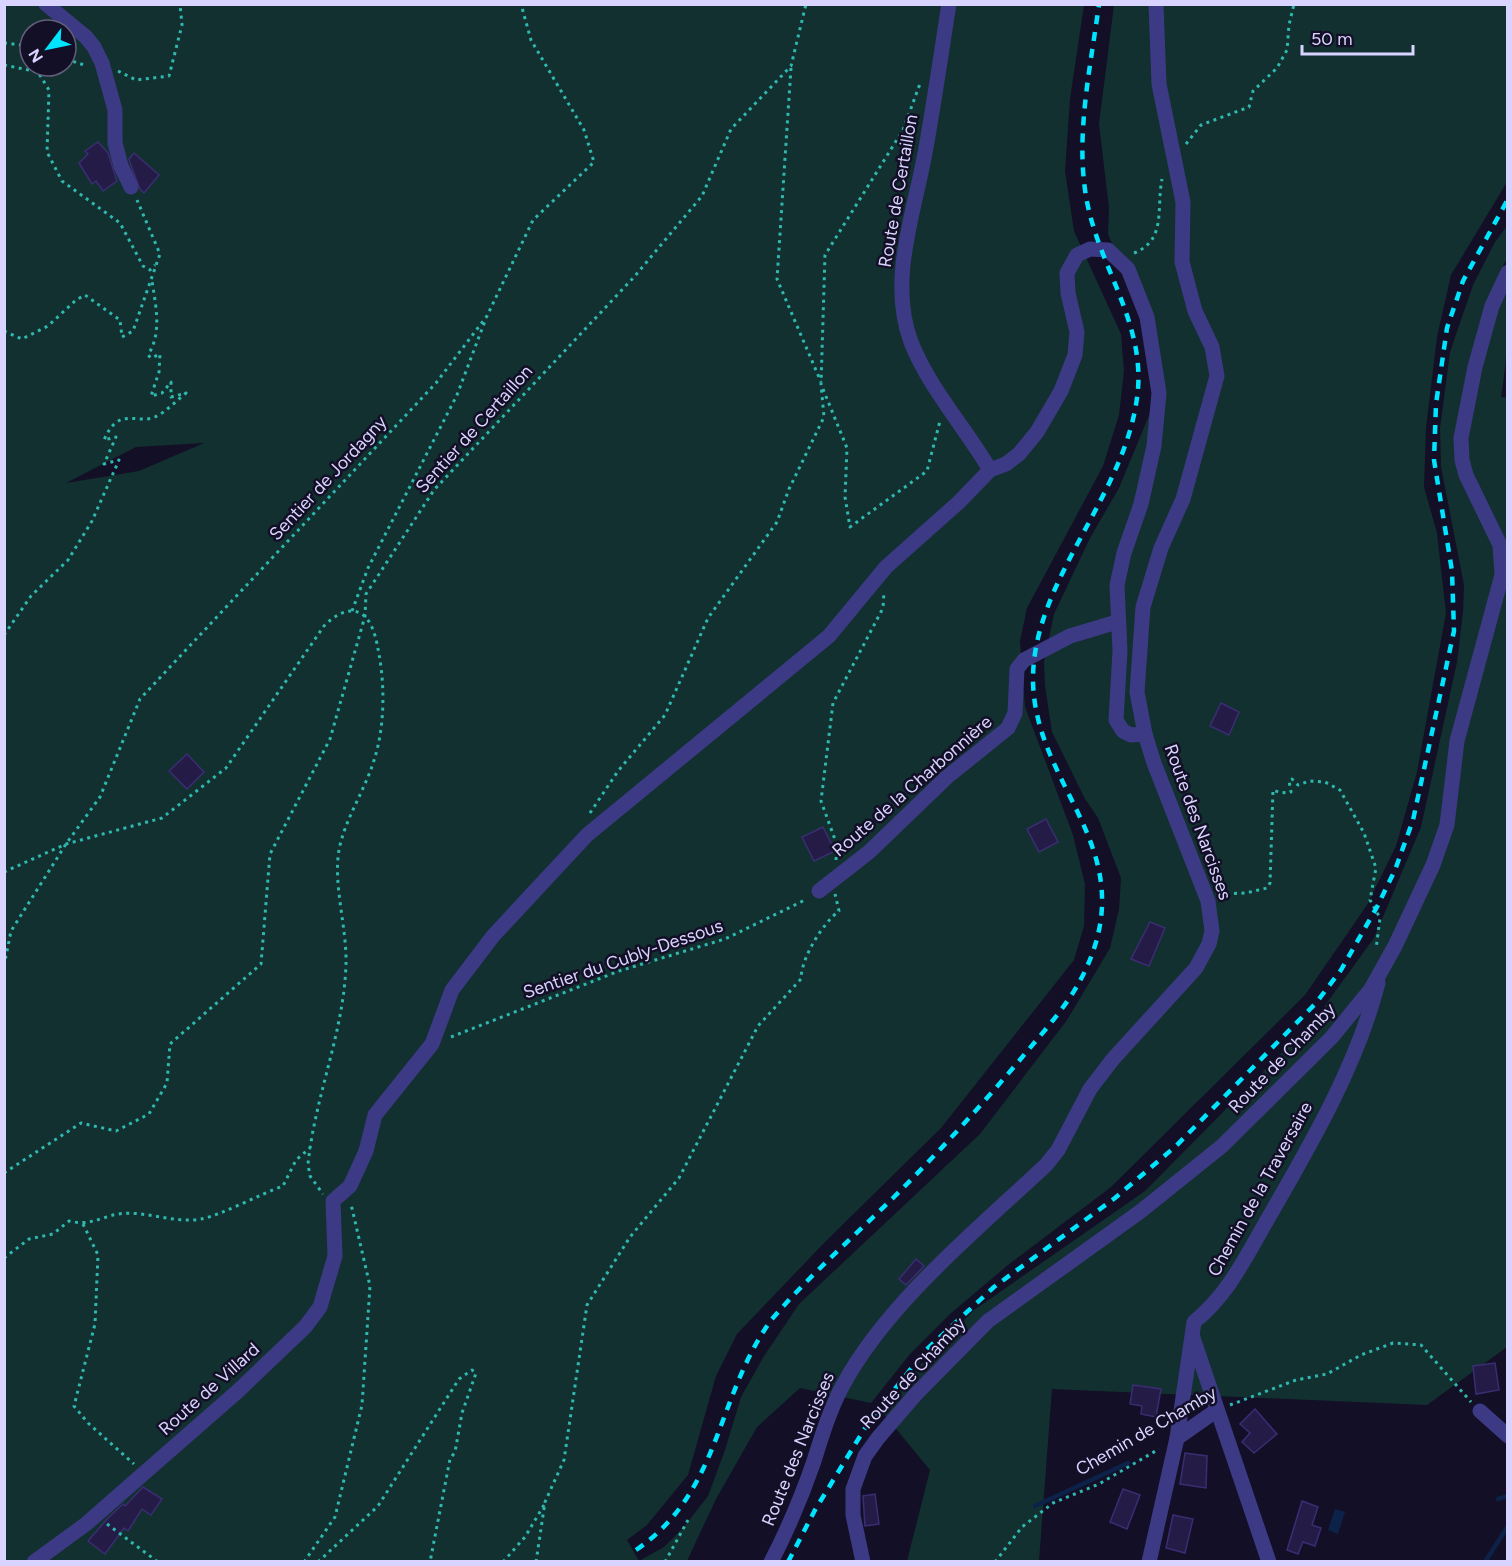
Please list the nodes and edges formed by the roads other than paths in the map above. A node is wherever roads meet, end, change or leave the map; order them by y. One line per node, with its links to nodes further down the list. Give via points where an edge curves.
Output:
1 (46, 4): 4 (street, via 86,37 102,63 115,110 115,143)
2 (949, 4): 6 (street, Route de Certaillon, via 903,263 904,307 911,341 924,366)
3 (1156, 4): 8 (street, Route des Narcisses, via 1159,84 1183,202 1182,262 1195,311 1212,347 1216,376 1183,499 1161,548 1143,607 1137,692)
4 (131, 187)
5 (1508, 272): 10 (street, Route de Chamby, via 1492,306 1461,438 1466,475 1500,545 1502,575 1457,741 1447,825 1433,866)
6 (990, 470): 7 (street, via 1019,454 1050,413 1067,379 1077,332 1067,282 1073,260 1090,249 1108,250 1128,269 1147,317 1159,393 1154,446 1141,504 1119,569); 17 (street, Route de Villard, via 886,567 829,636 587,835 493,936 452,990 432,1044 375,1115 366,1151 350,1186 333,1201 335,1256 320,1307 269,1363 95,1516)
7 (1117, 622): 8 (street, via 1120,651 1116,720 1131,735); 9 (street, Route de la Charbonnière, via 1070,636 1024,660 1017,669 1015,713 1008,728 947,777 869,852)
8 (1145, 734): 18 (street, Route des Narcisses, via 1208,901 1212,918 1209,944 1191,974 1090,1089 1046,1165 940,1263 869,1345 842,1387 790,1524)
9 (829, 884)
10 (1382, 972): 11 (street, Chemin de la Traversaire, via 1371,1010 1326,1113 1239,1273 1194,1322); 19 (street, Route de Chamby, via 1332,1037 1222,1146 1141,1211 988,1321 900,1412 865,1456 854,1489 853,1515)
11 (1192, 1336): 12 (street); 15 (street, Chemin de la Traversaire)
12 (1217, 1410): 15 (street, Chemin de Chamby); 16 (street)
13 (1480, 1411): 14 (street)
14 (1508, 1436)
15 (1177, 1438): 20 (street, Chemin de la Traversaire)
16 (1262, 1559)
17 (34, 1562)
18 (771, 1562)
19 (863, 1562)
20 (1149, 1562)

